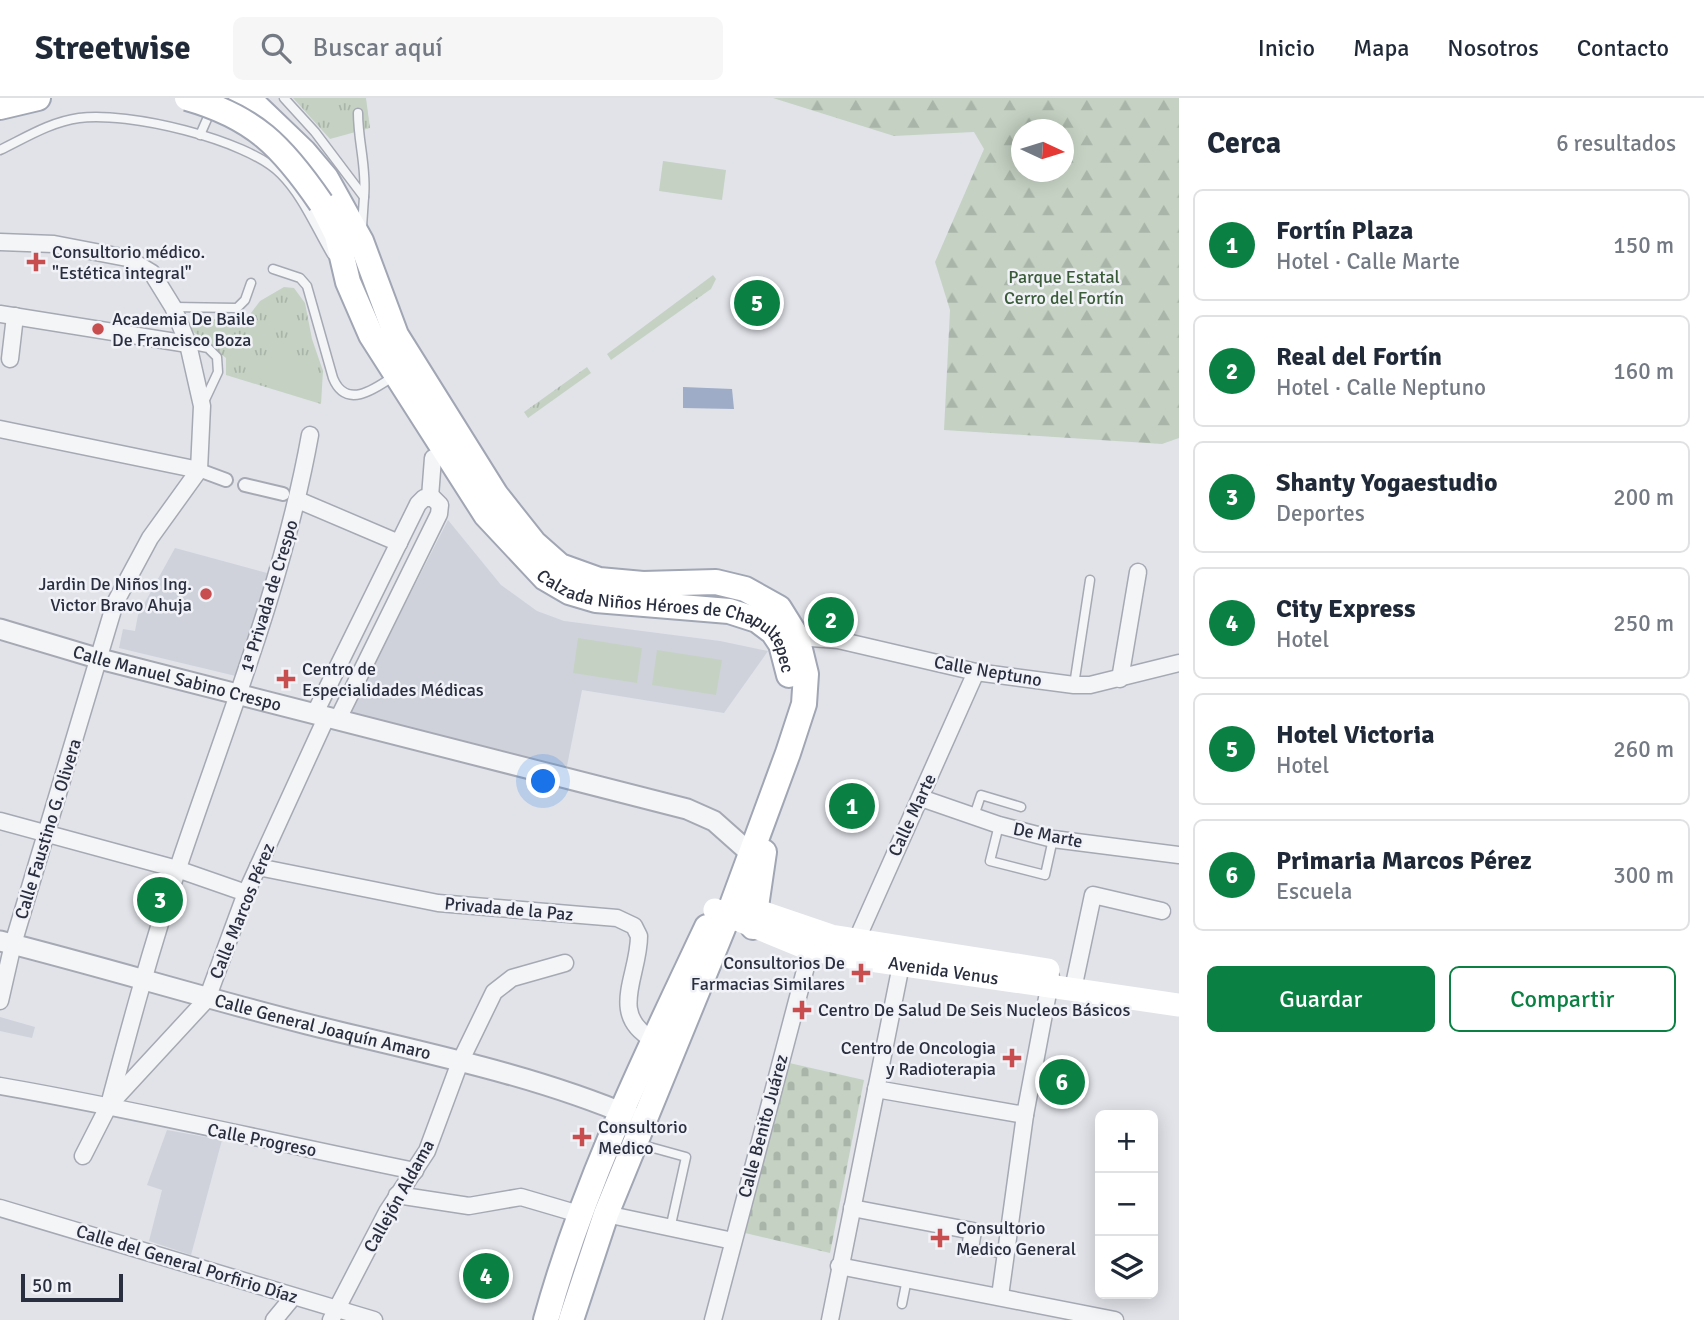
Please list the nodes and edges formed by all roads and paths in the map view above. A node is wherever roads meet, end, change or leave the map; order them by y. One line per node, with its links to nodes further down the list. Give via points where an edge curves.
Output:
1 (38, 98): 6 (main road)
2 (187, 98): 11 (main road, Calzada Niños Héroes de Chapultepec, bridge, via 251,122)
3 (216, 98): 8 (lane)
4 (241, 98): 11 (main road, Calzada Niños Héroes de Chapultepec, via 254,104 304,152)
5 (284, 98): 10 (lane)
6 (0, 107)
7 (358, 113): 10 (lane)
8 (200, 135): 9 (lane, via 125,119 78,118 47,126); 15 (lane, via 256,154 281,173)
9 (0, 150)
10 (364, 197): 12 (lane)
11 (328, 198): 12 (main road, Calzada Niños Héroes de Chapultepec); 15 (main road, Calzada Niños Héroes de Chapultepec)
12 (361, 241): 36 (main road, Calzada Niños Héroes de Chapultepec, via 396,335 488,484 534,544 560,566 599,580 716,582 745,589 769,600)
13 (0, 242): 17 (street, via 54,244 127,258 152,273)
14 (273, 269): 21 (lane, via 295,276 309,290 340,391 364,395)
15 (348, 282): 21 (main road, Calzada Niños Héroes de Chapultepec)
16 (251, 283): 17 (lane, via 237,308)
17 (173, 307): 19 (street)
18 (8, 315): 19 (street); 20 (street)
19 (188, 344): 22 (street); 22 (lane, via 208,348 217,357 218,372)
20 (10, 359)
21 (397, 375): 33 (main road, Calzada Niños Héroes de Chapultepec, via 486,515 545,578 596,600 729,611)
22 (202, 406): 26 (street)
23 (0, 429): 26 (street)
24 (310, 435): 27 (street, 1ª Privada de Crespo)
25 (433, 458): 28 (street)
26 (199, 470): 27 (street); 37 (street, Calle Faustino G. Olivera, via 150,538 115,603)
27 (291, 497): 29 (street); 42 (street, 1ª Privada de Crespo)
28 (430, 497): 29 (street, via 420,501); 34 (street, via 439,502 440,512)
29 (399, 543): 32 (street)
30 (1138, 572): 40 (street)
31 (1090, 580): 41 (lane)
32 (363, 616): 34 (lane); 43 (street)
33 (757, 620): 36 (main road); 51 (main road, Calzada Niños Héroes de Chapultepec, via 781,644 789,670 790,698)
34 (384, 626): 43 (street)
35 (0, 629): 37 (street, Calle Manuel Sabino Crespo)
36 (799, 631): 39 (street, Calle Neptuno); 51 (main road, Calzada Niños Héroes de Chapultepec, via 806,674 804,704); 56 (main road, via 817,656 814,716 765,851)
37 (100, 659): 42 (street, Calle Manuel Sabino Crespo); 49 (street, Calle Faustino G. Olivera)
38 (1179, 663): 40 (street, Calle Neptuno)
39 (976, 672): 41 (street, Calle Neptuno); 44 (street, Calle Marte)
40 (1120, 679): 41 (street, Calle Neptuno)
41 (1074, 685)
42 (239, 693): 43 (street, Calle Manuel Sabino Crespo); 54 (street, 1ª Privada de Crespo)
43 (327, 716): 51 (street, Calle Manuel Sabino Crespo, via 687,809 714,821); 53 (street, Calle Marcos Pérez)
44 (921, 798): 46 (street, De Marte); 60 (street, Calle Marte)
45 (1021, 807): 46 (lane, via 981,795)
46 (974, 817): 48 (street, De Marte)
47 (0, 821): 49 (street)
48 (999, 825): 50 (street, De Marte); 50 (lane, via 990,861 1045,875)
49 (47, 834): 54 (street); 59 (street, Calle Faustino G. Olivera)
50 (1053, 839): 52 (street, De Marte)
51 (745, 847): 56 (main road, Calzada Niños Héroes de Chapultepec)
52 (1179, 855)
53 (258, 867): 55 (street, Calle Marcos Pérez); 70 (street, Privada de la Paz, via 438,903 604,916 625,922 634,926 639,936 627,1006 629,1020)
54 (177, 869): 55 (street); 63 (street, 1ª Privada de Crespo)
55 (246, 892): 67 (street, Calle Marcos Pérez)
56 (734, 910): 58 (main road, Avenida Venus); 70 (main road, Calzada Niños Héroes de Chapultepec); 77 (main road, Calzada Niños Héroes de Chapultepec)
57 (1163, 911): 65 (street, via 1093,895)
58 (812, 940): 60 (main road, Avenida Venus); 86 (street, Calle Benito Juárez)
59 (7, 942): 63 (street, Calle General Joaquín Amaro); 68 (street, Calle Faustino G. Olivera)
60 (852, 949): 62 (main road, Avenida Venus); 64 (main road, Avenida Venus)
61 (565, 963): 71 (street, Callejón Aldama, via 512,978 494,992)
62 (901, 965): 64 (main road, Avenida Venus); 73 (street)
63 (142, 977): 67 (street, Calle General Joaquín Amaro); 74 (street, 1ª Privada de Crespo)
64 (1050, 978): 65 (main road, Avenida Venus); 76 (street)
65 (1075, 982): 66 (main road, Avenida Venus); 69 (main road, Avenida Venus)
66 (1179, 990)
67 (207, 999): 71 (street, Calle General Joaquín Amaro); 74 (street, Calle Marcos Pérez)
68 (0, 1001)
69 (1179, 1005)
70 (652, 1039): 75 (main road, Calzada Niños Héroes de Chapultepec)
71 (466, 1064): 75 (street, Calle General Joaquín Amaro); 79 (street, Callejón Aldama)
72 (0, 1086): 74 (street, Calle Progreso)
73 (876, 1089): 76 (street); 82 (street)
74 (109, 1105): 78 (street, Calle Marcos Pérez); 79 (street, Calle Progreso)
75 (620, 1112): 77 (street, Calle General Joaquín Amaro); 83 (main road, Calzada Niños Héroes de Chapultepec)
76 (1025, 1115): 88 (street)
77 (640, 1132): 84 (main road, Calzada Niños Héroes de Chapultepec); 85 (lane, via 686,1157)
78 (83, 1156)
79 (415, 1171): 80 (street, Callejón Aldama)
80 (397, 1195): 83 (street, via 469,1206 521,1197); 95 (street, Callejón Aldama)
81 (0, 1208): 93 (street, Calle del General Porfirio Díaz)
82 (852, 1208): 87 (street, via 973,1231); 89 (street)
83 (579, 1214): 99 (main road, Calzada Niños Héroes de Chapultepec)
84 (606, 1214): 85 (street); 100 (main road, Calzada Niños Héroes de Chapultepec)
85 (670, 1229): 86 (street)
86 (733, 1241): 101 (street, Calle Benito Juárez)
87 (970, 1248): 88 (lane)
88 (1006, 1254): 92 (street)
89 (839, 1266): 90 (street); 102 (street)
90 (907, 1279): 91 (street); 94 (lane)
91 (966, 1290): 92 (street); 96 (street, via 974,1298)
92 (1000, 1296): 104 (street)
93 (293, 1297): 95 (street, Calle del General Porfirio Díaz); 97 (street)
94 (902, 1304)
95 (335, 1315): 98 (street, Calle del General Porfirio Díaz)
96 (1045, 1317): 103 (street)
97 (274, 1320)
98 (374, 1320)
99 (546, 1320)
100 (571, 1320)
101 (713, 1320)
102 (830, 1320)
103 (1065, 1320)
104 (1115, 1320)

